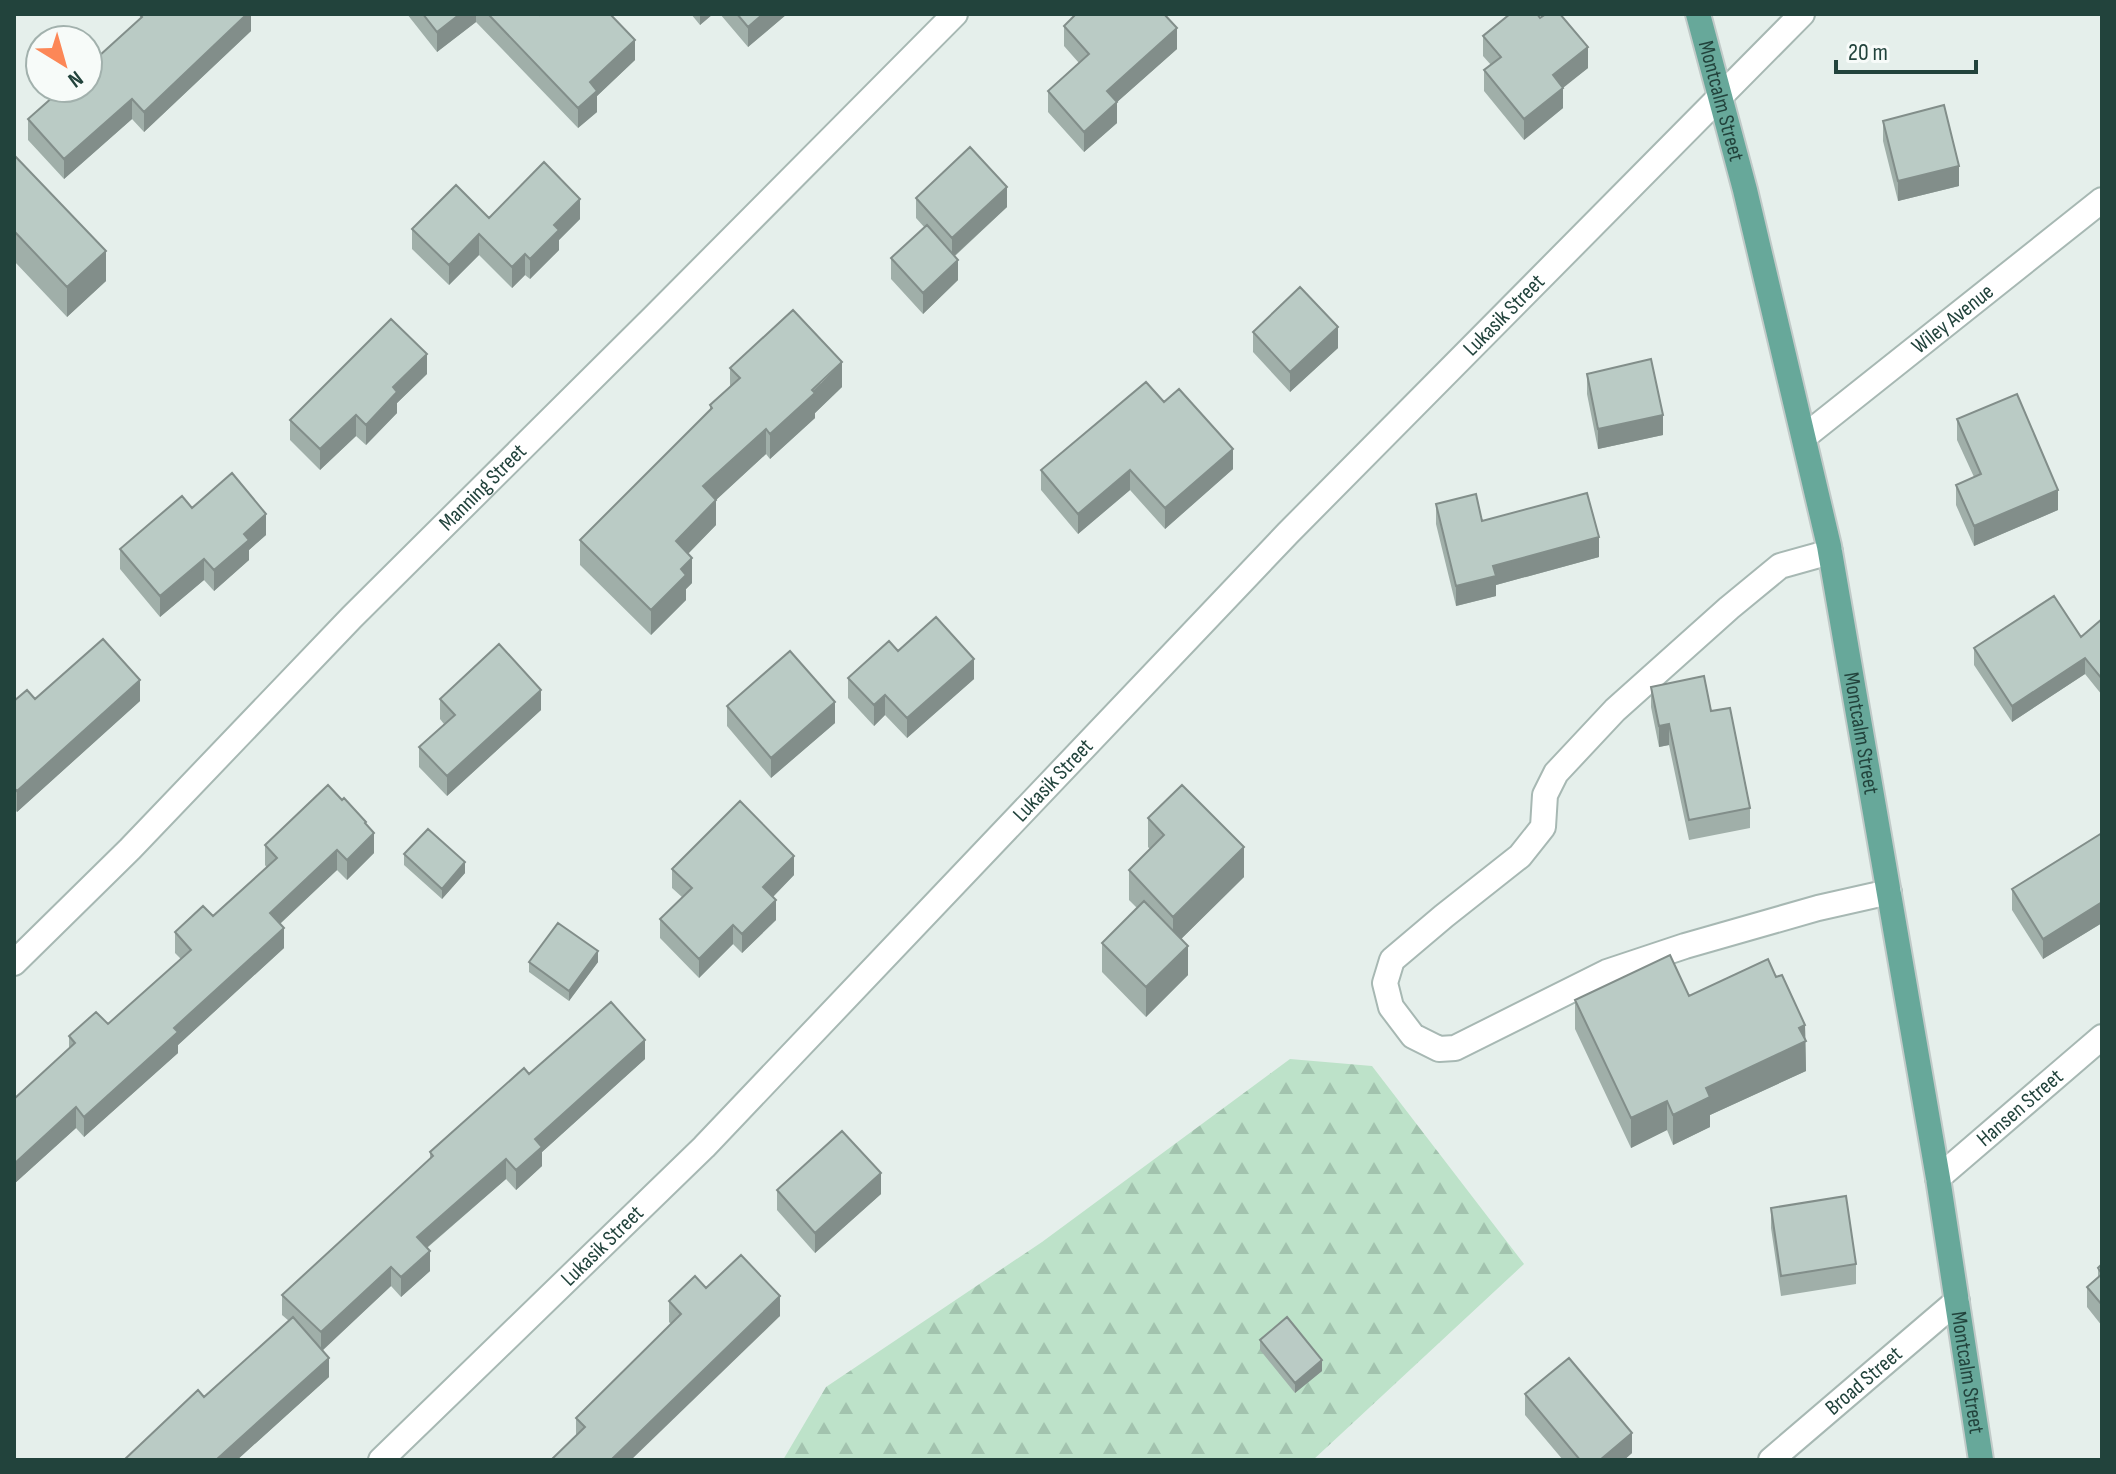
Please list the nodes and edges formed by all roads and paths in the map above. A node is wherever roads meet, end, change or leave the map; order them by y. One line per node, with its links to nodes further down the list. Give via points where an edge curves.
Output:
1 (955, 14): 9 (street, Manning Street)
2 (1698, 14): 4 (main road, Montcalm Street)
3 (1802, 14): 4 (street, Lukasik Street)
4 (1720, 96): 6 (main road, Montcalm Street); 13 (street, Lukasik Street, via 1288,533 704,1147)
5 (2102, 200): 6 (street, Wiley Avenue)
6 (1804, 437): 7 (main road, Montcalm Street)
7 (1830, 552): 8 (main road, Montcalm Street); 8 (street, via 1780,566 1615,710 1556,773 1545,795 1543,827 1520,856 1392,960 1385,983 1391,1007 1413,1036 1439,1049 1455,1048 1607,972)
8 (1889, 892): 11 (main road, Montcalm Street)
9 (14, 963)
10 (2102, 1037): 11 (street, Hansen Street)
11 (1938, 1178): 12 (main road, Montcalm Street)
12 (1957, 1301): 14 (street, Broad Street); 15 (main road, Montcalm Street)
13 (381, 1460)
14 (1771, 1460)
15 (1981, 1460)

